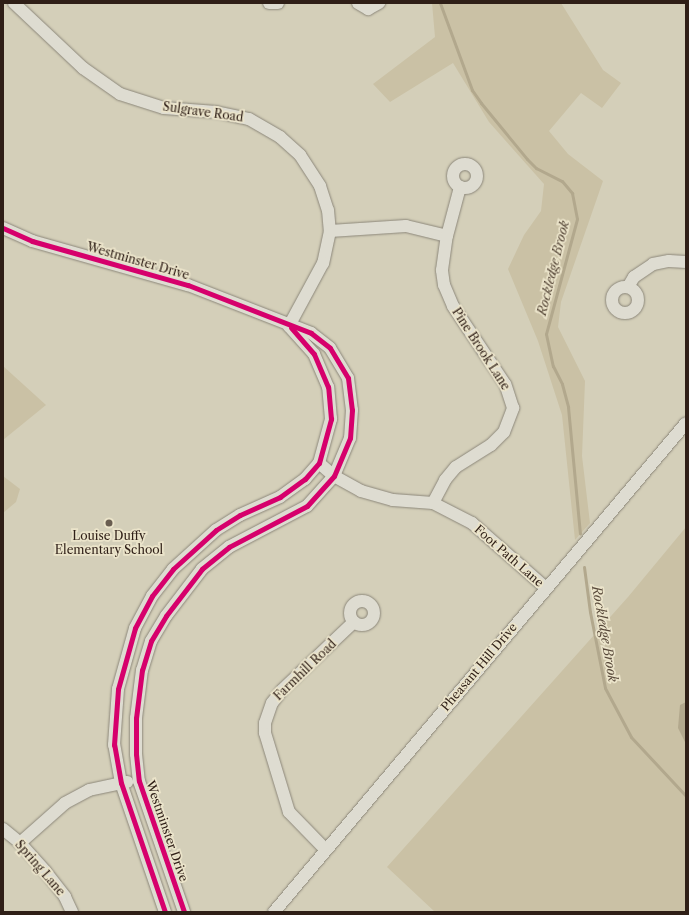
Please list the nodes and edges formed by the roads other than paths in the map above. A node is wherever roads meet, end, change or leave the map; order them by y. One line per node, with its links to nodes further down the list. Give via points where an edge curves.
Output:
1 (14, 3): 8 (street, Sulgrave Road, via 82,68 120,94 164,108 235,114 280,137 300,155 314,175 324,198)
2 (269, 3): 3 (street)
3 (278, 3)
4 (358, 3): 5 (street, via 368,9)
5 (379, 3)
6 (460, 187): 9 (street, Pine Brook Lane)
7 (3, 228): 12 (street, Westminster Drive, via 32,241 188,285)
8 (330, 231): 9 (street, via 406,226); 12 (street, Sulgrave Road, via 323,263)
9 (447, 236): 16 (street, Pine Brook Lane, via 442,270 447,293 505,384 513,408 504,432 491,445 456,467 445,480)
10 (686, 262): 11 (street, via 669,261 653,264 634,277)
11 (628, 287)
12 (289, 326): 14 (street, Westminster Drive, via 314,354 328,387 331,419); 15 (street, Westminster Drive, via 311,333 322,340 337,358 348,378 352,410 350,438)
13 (686, 423): 17 (street, Pheasant Hill Drive)
14 (319, 463): 15 (street, Foot Path Lane); 20 (street, Westminster Drive, via 305,479 280,498 240,515 216,530 173,569 152,596 130,639 118,689 114,745)
15 (334, 476): 16 (street, Foot Path Lane, via 372,496); 19 (street, Westminster Drive, via 306,506 286,519 254,533 214,559 188,584 166,616 151,641 137,698 136,754)
16 (433, 503): 17 (street, Foot Path Lane, via 472,523)
17 (546, 588): 23 (street, Pheasant Hill Drive)
18 (354, 622): 23 (street, Farmhill Road, via 282,690 272,703 265,723 267,740 289,812)
19 (139, 781): 20 (street); 26 (street, Westminster Drive)
20 (121, 783): 22 (street, via 89,790 65,803); 25 (street, Westminster Drive)
21 (3, 829): 22 (street, Spring Lane)
22 (20, 843): 24 (street, Spring Lane, via 66,897)
23 (325, 849): 27 (street, Pheasant Hill Drive)
24 (72, 912)
25 (165, 912)
26 (184, 912)
27 (274, 912)

